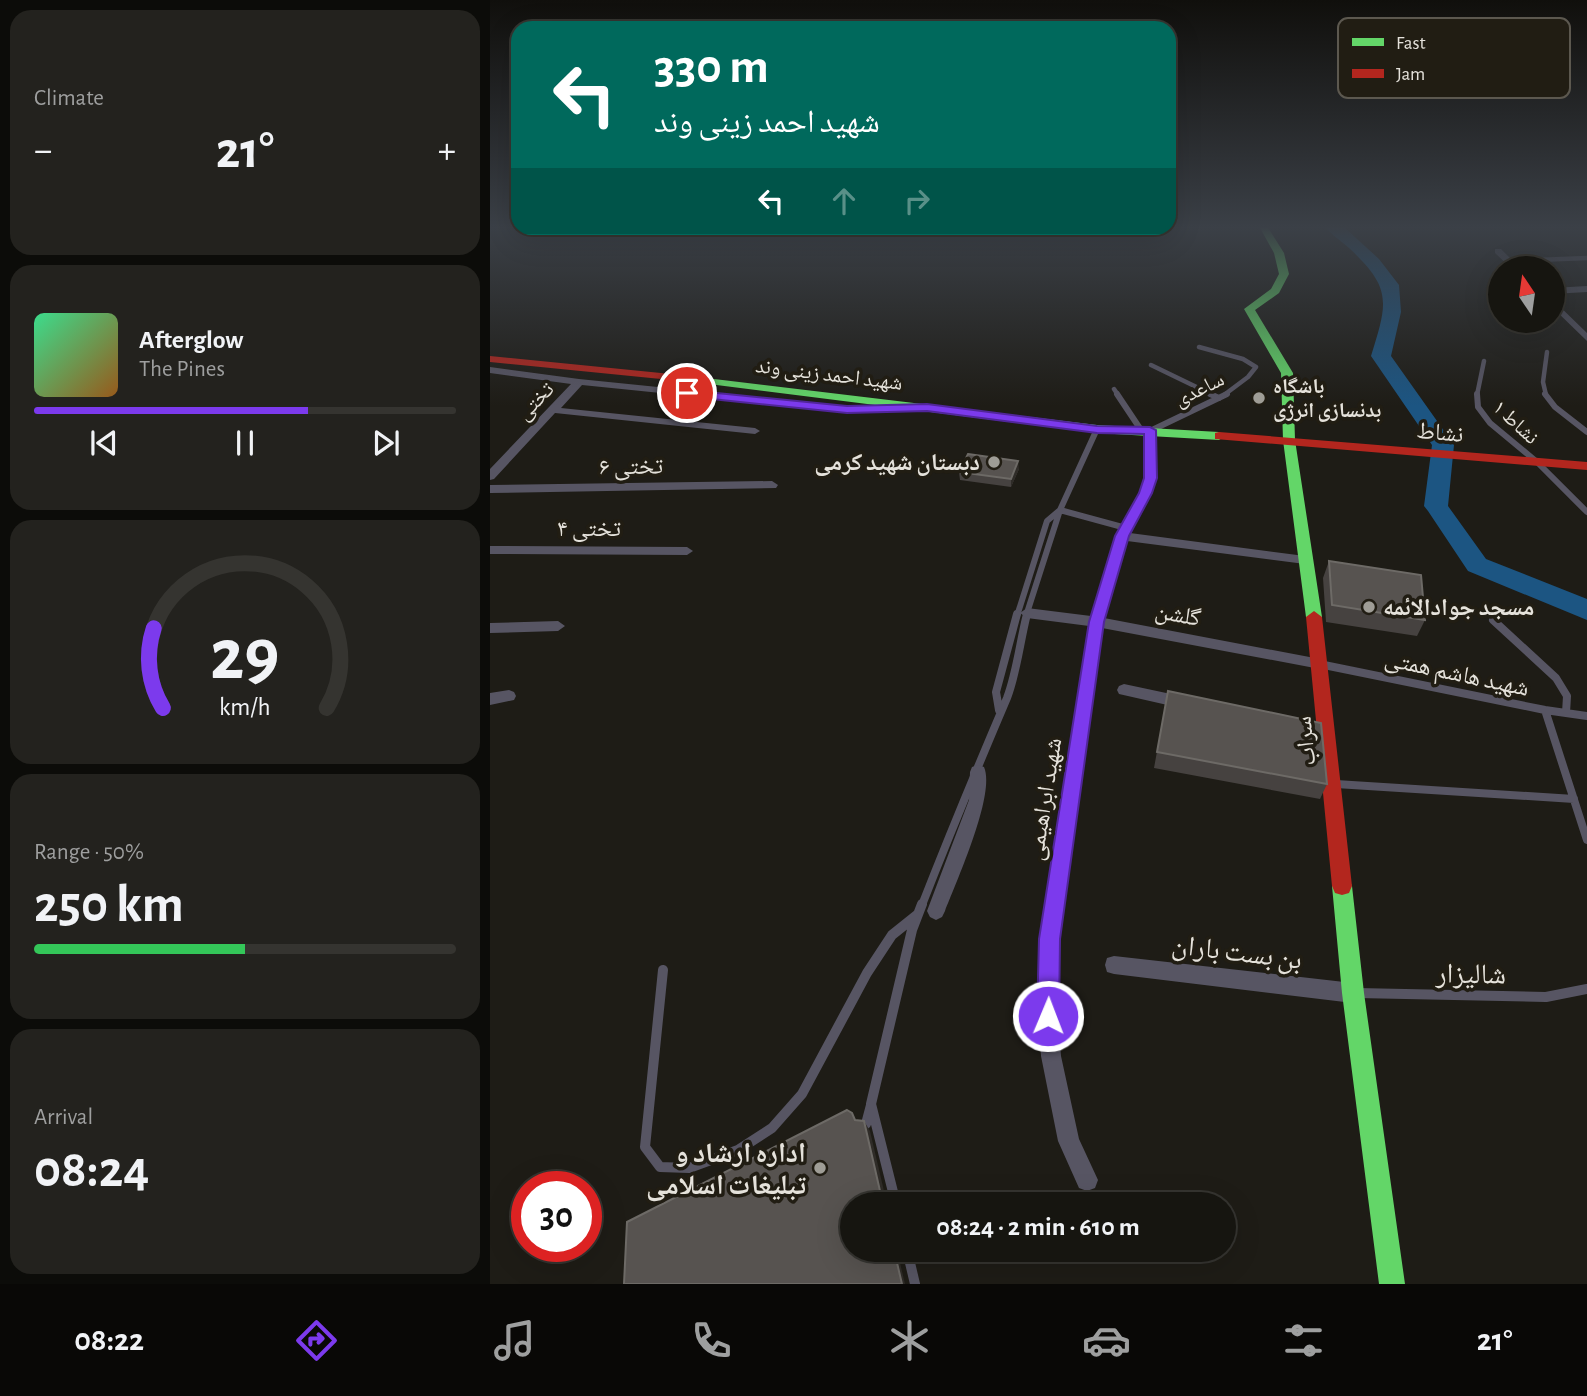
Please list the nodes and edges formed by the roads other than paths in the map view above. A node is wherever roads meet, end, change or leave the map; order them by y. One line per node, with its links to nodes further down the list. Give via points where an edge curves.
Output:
1 (1280, 286): 21 (main road, سراب, via 1271,297 1249,309 1287,373)
2 (1587, 289): 3 (street)
3 (1565, 290)
4 (1565, 315): 5 (street)
5 (1587, 338)
6 (1199, 347): 14 (lane, ساعدی, via 1256,367 1249,379)
7 (1547, 352): 20 (lane, via 1541,383 1548,401)
8 (490, 359): 15 (main road, شهید احمد زینی وند)
9 (1484, 361): 22 (lane, نشاط ۱, via 1478,407)
10 (1151, 365): 14 (lane)
11 (490, 370): 12 (street)
12 (579, 382): 15 (street, via 847,409); 16 (street, تختی)
13 (1114, 389): 18 (lane)
14 (1219, 398): 18 (lane, ساعدی)
15 (927, 407): 17 (main road, شهید احمد زینی وند)
16 (553, 410): 19 (street); 24 (street, تختی)
17 (1097, 429): 18 (main road, شهید احمد زینی وند); 27 (lane)
18 (1146, 430): 21 (main road, شهید احمد زینی وند); 29 (street, شهید ابراهیمی, via 1151,478)
19 (755, 431)
20 (1587, 432)
21 (1289, 440): 22 (main road, نشاط); 32 (main road, سراب)
22 (1536, 462): 23 (main road, نشاط); 28 (lane)
23 (1587, 466)
24 (490, 476)
25 (772, 485): 26 (street, تختی ۶)
26 (490, 489)
27 (1060, 510): 29 (lane); 33 (lane); 44 (lane, via 1046,521 1025,587 996,692)
28 (1587, 513)
29 (1124, 532): 32 (street, via 1200,549); 35 (street, شهید ابراهیمی)
30 (490, 550): 31 (street, تختی ۴)
31 (687, 551)
32 (1305, 560): 38 (main road, سراب)
33 (1027, 613): 35 (street, گلشن); 44 (lane, via 1007,697)
34 (1493, 620): 45 (lane, via 1527,649 1567,694)
35 (1096, 622): 38 (street, گلشن); 60 (street, شهید ابراهیمی, via 1049,939 1048,1016 1061,1108 1069,1142)
36 (558, 626): 37 (street)
37 (490, 628)
38 (1320, 664): 43 (lane, شهید هاشم همتی); 48 (main road, سراب, via 1320,732)
39 (1124, 690): 42 (street)
40 (509, 696): 41 (street)
41 (490, 699)
42 (1205, 707)
43 (1545, 710): 45 (lane, شهید هاشم همتی); 49 (lane)
44 (999, 711): 47 (lane)
45 (1566, 713): 46 (lane, شهید هاشم همتی)
46 (1587, 716)
47 (978, 772): 52 (street, via 976,800); 53 (lane)
48 (1332, 784): 49 (lane); 57 (main road, سراب)
49 (1575, 803): 50 (lane); 51 (lane)
50 (1587, 809)
51 (1587, 840)
52 (936, 911)
53 (918, 915): 55 (lane, via 892,935 802,1094 772,1128 738,1150 688,1168 660,1167 645,1147); 58 (lane)
54 (1114, 965): 57 (street, بن بست باران)
55 (663, 970)
56 (1587, 989): 57 (lane, شالیزار, via 1546,997)
57 (1353, 993): 64 (main road, سراب)
58 (871, 1104): 59 (lane); 61 (lane)
59 (866, 1124)
60 (1087, 1181)
61 (893, 1192)
62 (910, 1262): 63 (lane)
63 (915, 1284)
64 (1392, 1284)

